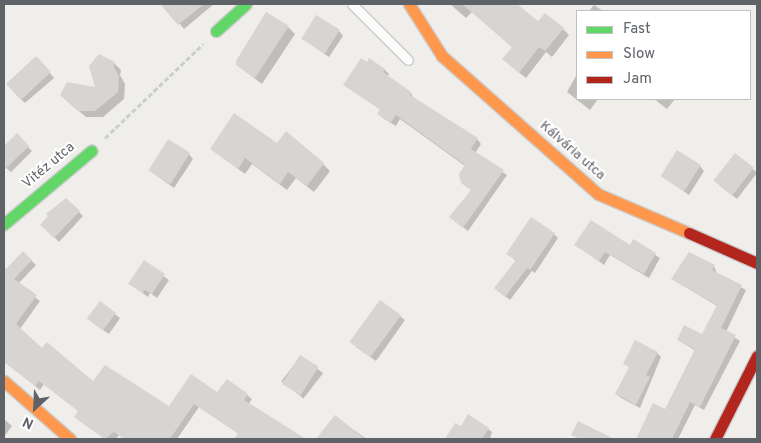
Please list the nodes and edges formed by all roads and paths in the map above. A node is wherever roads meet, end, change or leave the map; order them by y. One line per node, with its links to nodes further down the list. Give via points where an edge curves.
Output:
1 (246, 4): 4 (street)
2 (352, 4): 5 (lane)
3 (409, 4): 8 (street, Kálvária utca, via 442,56 598,194)
4 (216, 31): 6 (path)
5 (408, 60)
6 (91, 151): 7 (street, Vitéz utca)
7 (4, 224)
8 (757, 263)
9 (757, 356): 12 (street)
10 (4, 381): 11 (street)
11 (70, 439)
12 (715, 439)

